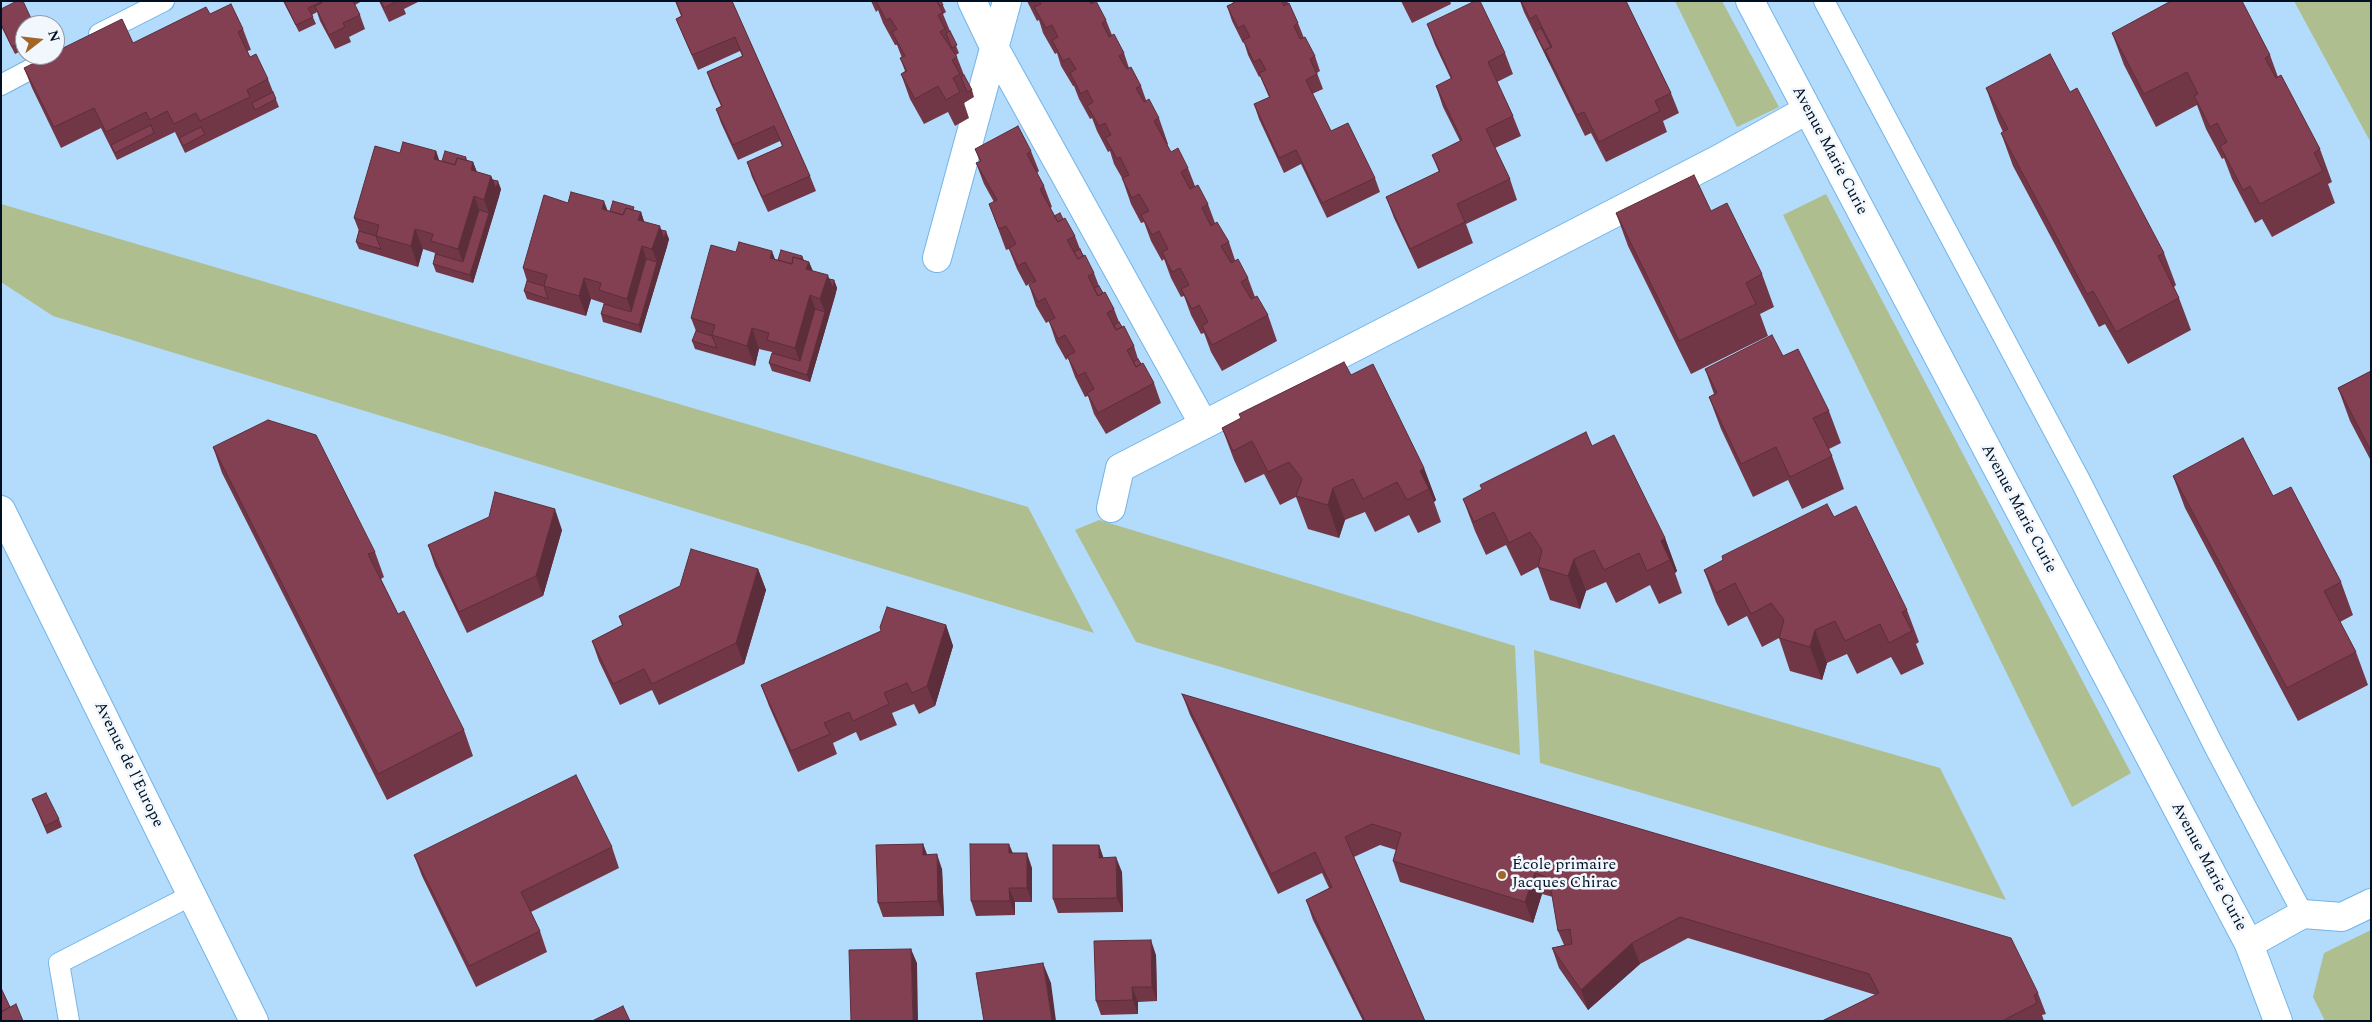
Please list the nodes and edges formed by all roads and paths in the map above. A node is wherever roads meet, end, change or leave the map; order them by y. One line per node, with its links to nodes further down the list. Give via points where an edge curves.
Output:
1 (164, 1): 7 (lane)
2 (972, 1): 6 (street)
3 (1007, 1): 6 (street)
4 (1750, 1): 8 (street, Avenue Marie Curie)
5 (1824, 1): 15 (lane, via 2081,482)
6 (994, 47): 9 (street); 10 (street)
7 (1, 85)
8 (1807, 110): 10 (street, via 1719,159); 16 (street, Avenue Marie Curie)
9 (937, 258)
10 (1204, 425): 11 (street, via 1120,468)
11 (1111, 508)
12 (1, 510): 13 (street, Avenue de l'Europe)
13 (192, 895): 17 (lane, via 59,963); 18 (street, Avenue de l'Europe)
14 (2371, 903): 15 (street, via 2342,917)
15 (2303, 914): 16 (street)
16 (2249, 944): 19 (street, Avenue Marie Curie)
17 (69, 1021)
18 (254, 1021)
19 (2278, 1021)

